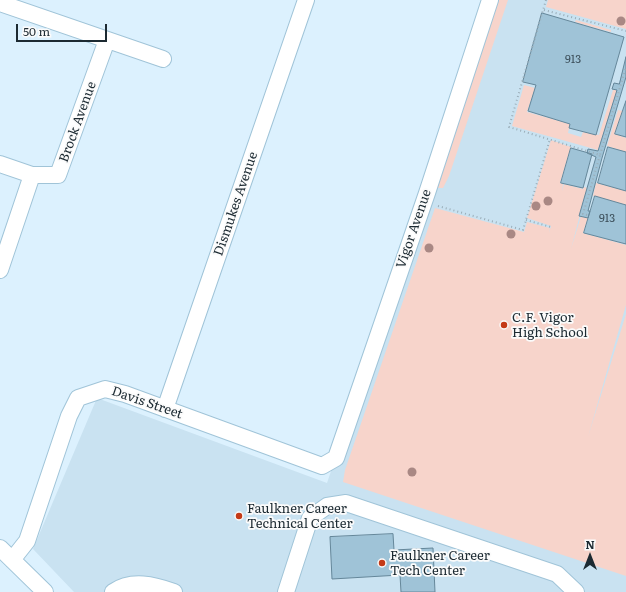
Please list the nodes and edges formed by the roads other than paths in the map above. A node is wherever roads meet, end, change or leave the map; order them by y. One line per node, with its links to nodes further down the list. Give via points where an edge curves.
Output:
1 (306, 0): 9 (street, Dismukes Avenue)
2 (490, 0): 10 (street, Vigor Avenue)
3 (0, 3): 4 (street)
4 (107, 40): 5 (street); 7 (street, Brock Avenue, via 58,175)
5 (163, 59)
6 (0, 164): 7 (street)
7 (32, 175): 8 (street)
8 (0, 270)
9 (165, 409): 10 (street, Davis Street, via 322,466); 11 (street, Davis Street, via 105,388 78,398 69,416 27,541)
10 (336, 458)
11 (3, 552): 12 (street)
12 (45, 592)
13 (112, 592): 14 (street, via 136,583)
14 (174, 592)
15 (286, 592): 16 (street, via 310,518 327,506 346,504 556,574)
16 (576, 592)

